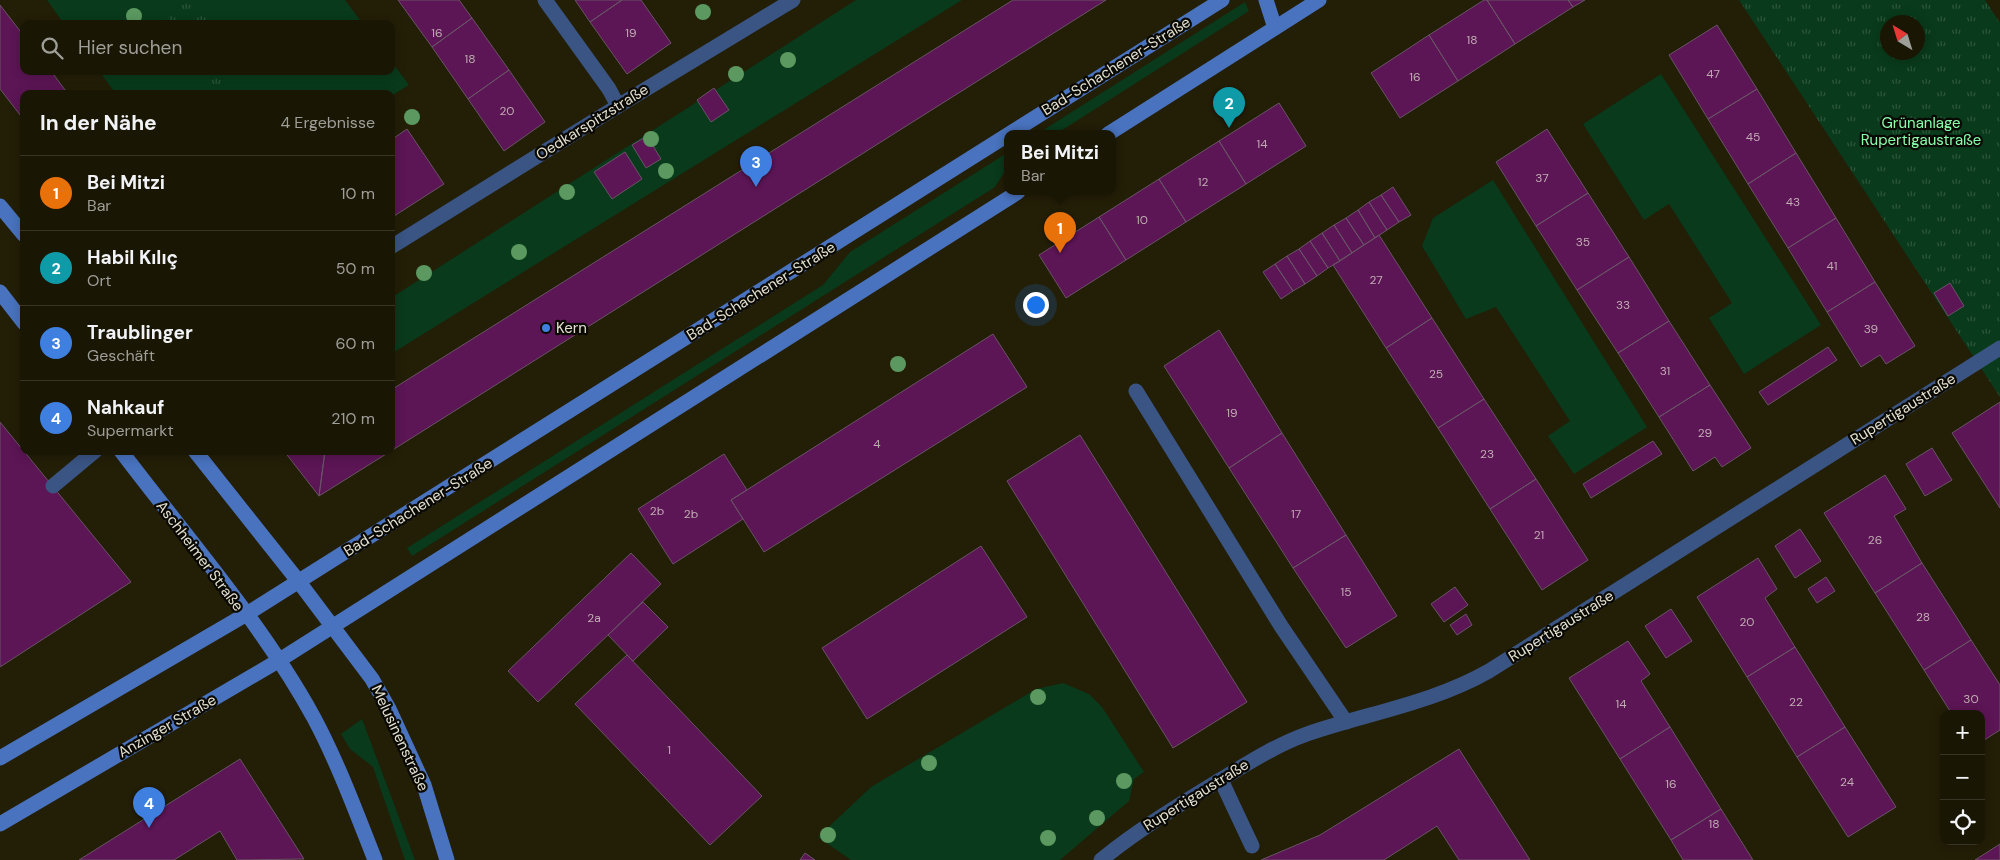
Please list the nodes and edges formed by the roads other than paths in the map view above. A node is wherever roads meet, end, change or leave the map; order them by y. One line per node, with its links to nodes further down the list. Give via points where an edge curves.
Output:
1 (545, 0): 7 (street)
2 (793, 0): 7 (street, Oedkarspitzstraße)
3 (1222, 0): 8 (main road, Bad-Schachener-Straße)
4 (1266, 0): 6 (main road)
5 (1319, 0): 6 (main road)
6 (1275, 28): 9 (main road)
7 (618, 106): 14 (street, Oedkarspitzstraße)
8 (1016, 130)
9 (1114, 130)
10 (1004, 137): 23 (main road, Bad-Schachener-Straße)
11 (1013, 195): 25 (main road)
12 (0, 206): 13 (main road)
13 (20, 230)
14 (395, 245)
15 (0, 292): 16 (main road)
16 (20, 318)
17 (2000, 348): 27 (street, Rupertigaustraße, via 1474,680 1411,704)
18 (1136, 390): 27 (street, via 1281,626)
19 (90, 455): 22 (street)
20 (124, 455): 24 (main road, Aschheimer Straße)
21 (198, 455): 23 (main road)
22 (53, 486)
23 (299, 582): 24 (main road); 25 (main road)
24 (245, 615): 26 (main road, Aschheimer Straße); 28 (main road)
25 (332, 626): 26 (main road, Anzinger Straße); 34 (main road, Melusinenstraße, via 390,709 424,785)
26 (278, 661): 30 (main road, Anzinger Straße); 33 (main road, via 314,717)
27 (1346, 722): 29 (street, Rupertigaustraße, via 1305,735 1254,759)
28 (0, 758)
29 (1220, 780): 31 (street); 32 (street, Rupertigaustraße, via 1138,830)
30 (0, 824)
31 (1252, 846)
32 (1106, 859)
33 (375, 860)
34 (447, 860)

